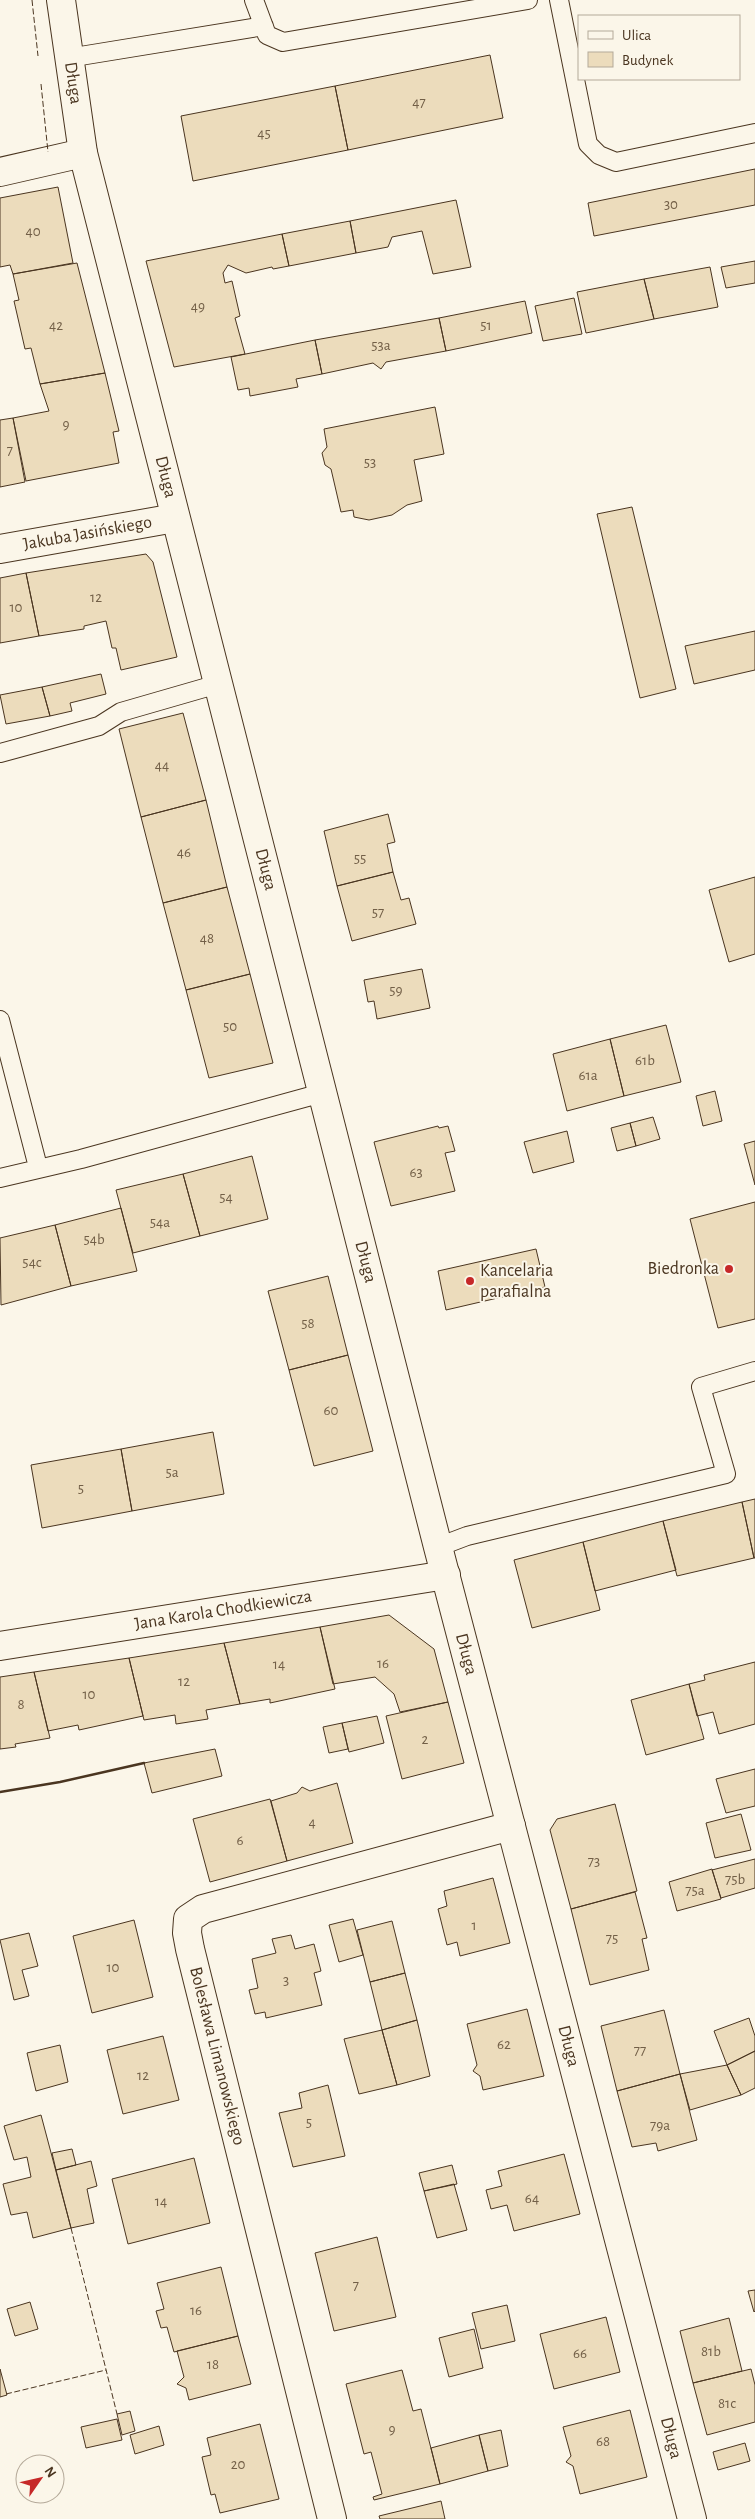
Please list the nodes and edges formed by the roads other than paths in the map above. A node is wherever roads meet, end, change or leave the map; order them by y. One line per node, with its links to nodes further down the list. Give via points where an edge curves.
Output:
1 (61, 0): 6 (street, Długa)
2 (254, 0): 5 (lane)
3 (528, 0): 5 (lane, via 283,42 267,35)
4 (559, 0): 7 (lane, via 588,144 599,155 616,162)
5 (264, 26): 6 (lane)
6 (68, 58): 8 (street, Długa)
7 (755, 133)
8 (83, 153): 9 (street); 10 (street, Długa)
9 (0, 172)
10 (175, 518): 11 (street, Jakuba Jasińskiego); 12 (street, Długa)
11 (0, 549)
12 (218, 684): 13 (lane, via 121,712 99,726); 15 (street, Długa)
13 (0, 753)
14 (0, 1020): 16 (lane)
15 (322, 1093): 16 (lane); 19 (street, Długa)
16 (38, 1168): 17 (lane)
17 (0, 1178)
18 (755, 1371): 19 (lane, via 701,1387 726,1474 467,1536)
19 (438, 1547): 20 (street, Długa)
20 (446, 1575): 21 (street, Jana Karola Chodkiewicza); 22 (street, Długa)
21 (0, 1646)
22 (511, 1826): 23 (street, Bolesława Limanowskiego, via 204,1909 188,1919 190,1949); 24 (street, Długa)
23 (332, 2519)
24 (692, 2519)

